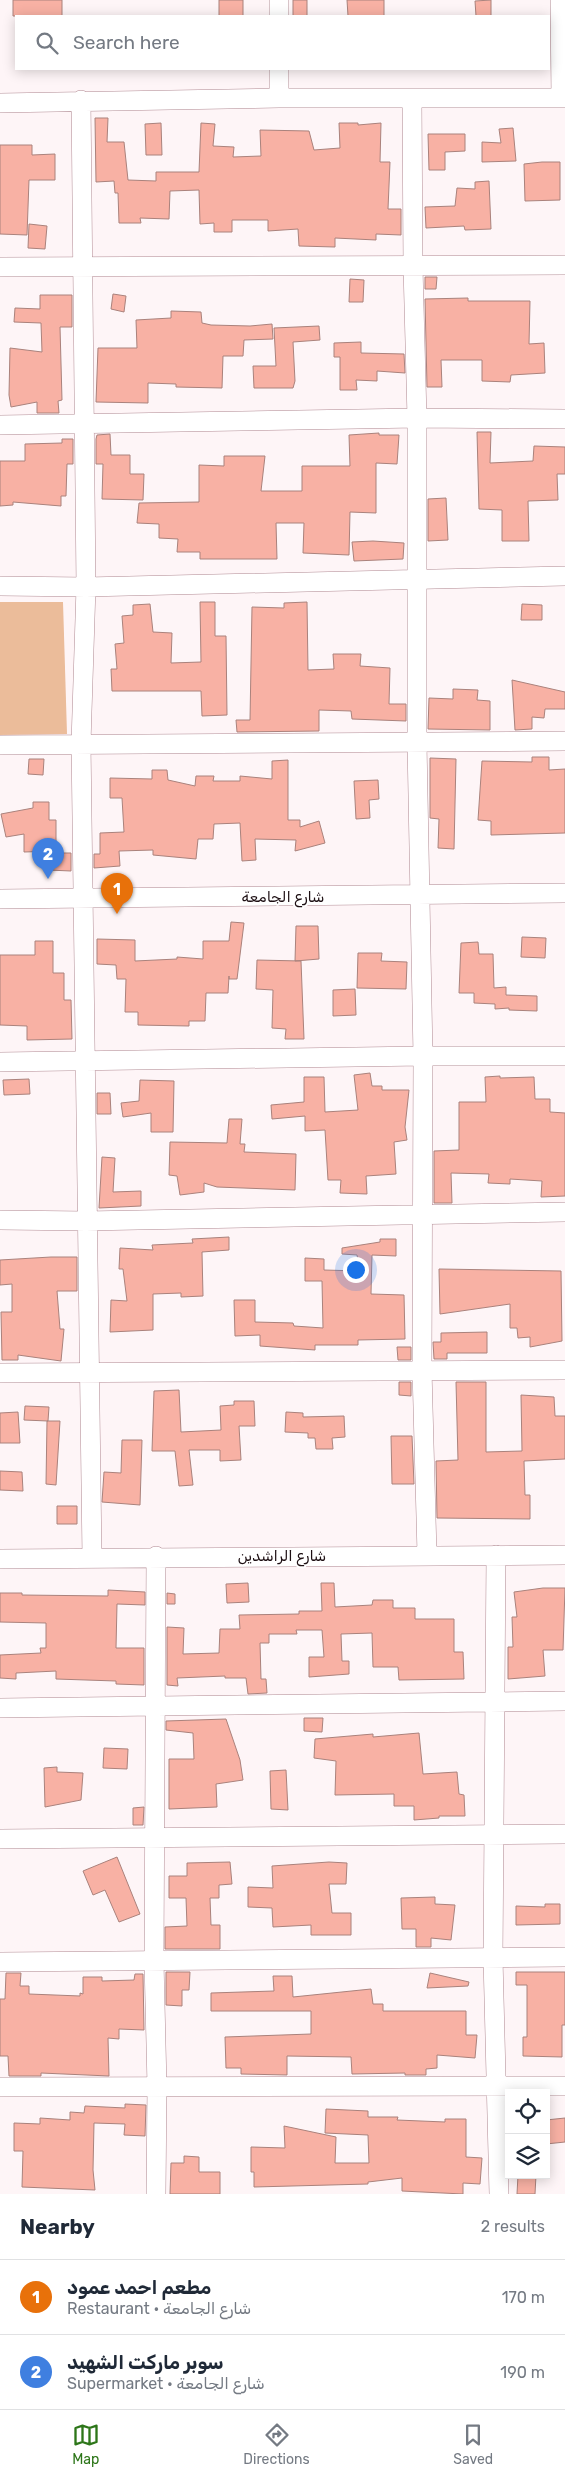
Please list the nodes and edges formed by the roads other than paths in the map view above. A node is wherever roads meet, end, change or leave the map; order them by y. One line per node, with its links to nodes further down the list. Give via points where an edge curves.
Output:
1 (279, 0): 3 (street)
2 (560, 0): 6 (street)
3 (279, 15)
4 (279, 70): 5 (street)
5 (279, 98): 7 (street); 8 (street)
6 (563, 98): 8 (street)
7 (81, 100): 9 (street); 11 (street)
8 (412, 100): 13 (street)
9 (0, 102)
10 (565, 265): 13 (street)
11 (83, 266): 12 (street); 13 (street); 16 (street)
12 (0, 267)
13 (413, 267): 14 (street)
14 (417, 418): 15 (street); 16 (street); 19 (street)
15 (565, 419)
16 (85, 423): 17 (street); 21 (street)
17 (0, 425)
18 (565, 576): 19 (street)
19 (418, 580): 21 (street); 24 (street)
20 (0, 586): 21 (street)
21 (86, 587): 23 (street)
22 (565, 741): 24 (street)
23 (81, 743): 24 (street); 25 (street); 28 (street)
24 (417, 743): 27 (street)
25 (0, 745)
26 (565, 894): 27 (street, شارع الجامعة)
27 (420, 896): 28 (street, شارع الجامعة); 30 (street)
28 (83, 898): 29 (street, شارع الجامعة); 32 (street)
29 (0, 899)
30 (423, 1056): 31 (street); 32 (street); 35 (street)
31 (565, 1056)
32 (86, 1061): 33 (street); 37 (street)
33 (0, 1062)
34 (565, 1212): 35 (street)
35 (423, 1214): 37 (street); 38 (street)
36 (0, 1220): 37 (street)
37 (86, 1221): 40 (street)
38 (422, 1370): 39 (street); 40 (street); 42 (street)
39 (565, 1370)
40 (88, 1372): 41 (street); 46 (street)
41 (0, 1373)
42 (427, 1554): 43 (street, شارع الراشدين); 45 (street, شارع الراشدين)
43 (496, 1555): 44 (street, شارع الراشدين); 49 (street)
44 (565, 1555)
45 (156, 1556): 46 (street, شارع الراشدين); 51 (street)
46 (92, 1557): 47 (street, شارع الراشدين)
47 (0, 1559)
48 (565, 1701): 49 (street)
49 (496, 1703): 51 (street); 52 (street)
50 (0, 1708): 51 (street)
51 (154, 1708): 54 (street)
52 (495, 1834): 53 (street); 54 (street); 57 (street)
53 (565, 1834)
54 (156, 1839): 55 (street); 58 (street)
55 (0, 1840)
56 (565, 1957): 57 (street)
57 (493, 1958): 58 (street); 61 (street)
58 (154, 1961): 59 (street); 60 (street)
59 (0, 1962)
60 (157, 2086): 61 (street); 63 (street); 64 (street)
61 (496, 2086): 62 (street); 65 (street)
62 (565, 2086)
63 (0, 2087)
64 (156, 2194)
65 (499, 2194)

